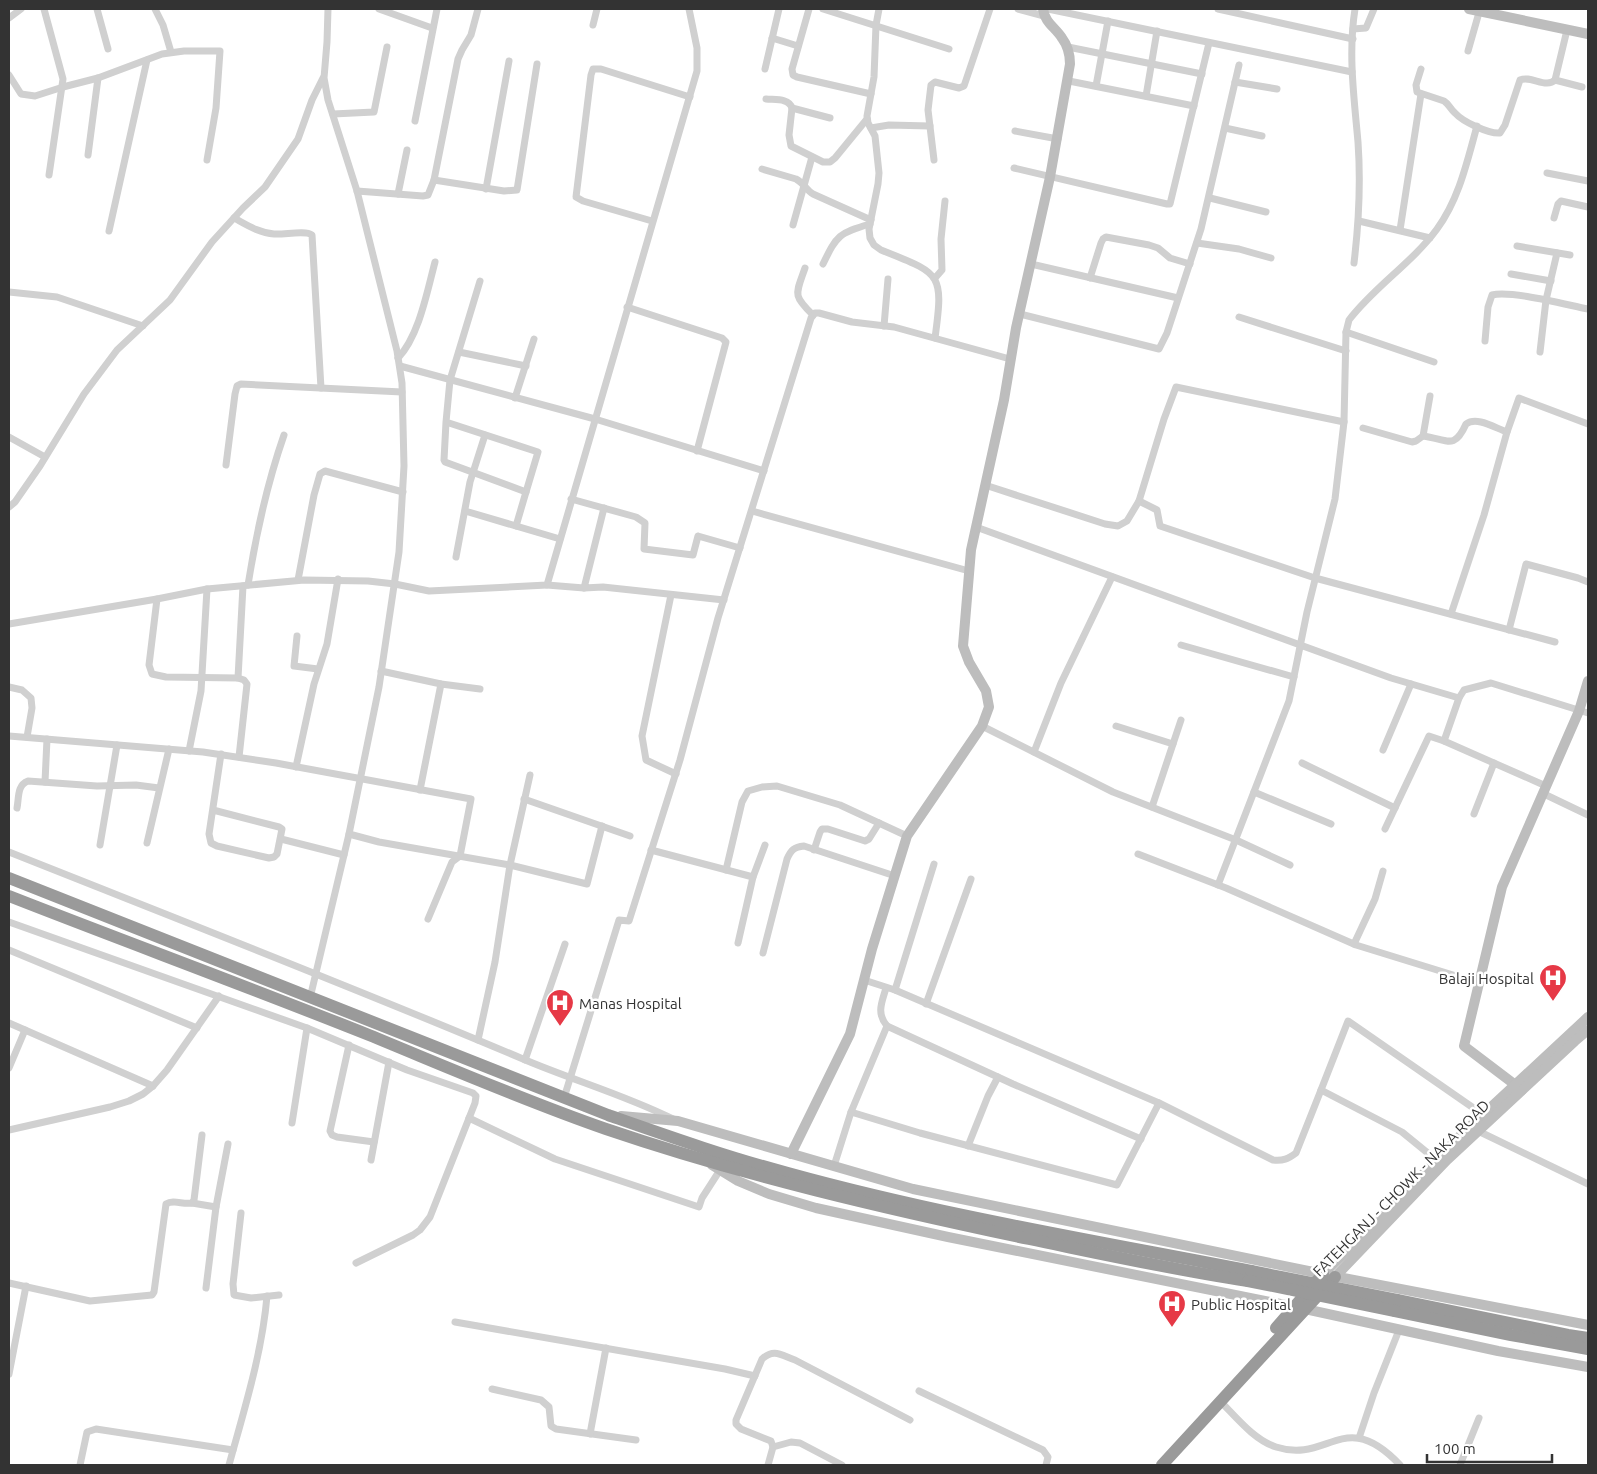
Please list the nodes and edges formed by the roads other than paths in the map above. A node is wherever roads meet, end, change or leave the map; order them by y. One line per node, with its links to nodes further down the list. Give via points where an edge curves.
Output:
1 (21, 9): 22 (street)
2 (44, 9): 57 (street)
3 (96, 9): 37 (street)
4 (155, 9): 40 (street)
5 (328, 9): 53 (street)
6 (379, 9): 26 (street)
7 (437, 9): 26 (street)
8 (478, 9): 89 (street, via 471,36 458,59)
9 (597, 9): 24 (street)
10 (689, 9): 64 (street, via 698,58)
11 (779, 9): 31 (street)
12 (809, 9): 34 (street)
13 (823, 9): 25 (street)
14 (879, 9): 25 (street)
15 (990, 9): 72 (street, via 964,86 959,88 935,82 930,85)
16 (1018, 9): 21 (street)
17 (1218, 9): 32 (street)
18 (1355, 9): 27 (street)
19 (1374, 9): 27 (street, via 1366,28)
20 (1476, 9): 28 (street); 39 (street)
21 (1045, 11): 23 (street); 36 (street)
22 (9, 18)
23 (1108, 21): 29 (street); 41 (street)
24 (593, 25)
25 (876, 25): 38 (street); 61 (street)
26 (432, 28): 71 (street)
27 (1353, 29): 32 (street)
28 (1567, 30): 30 (street); 54 (street)
29 (1157, 31): 33 (street); 44 (street)
30 (1588, 34)
31 (772, 38): 34 (street); 47 (street)
32 (1353, 38): 49 (street)
33 (1209, 43): 49 (street); 50 (street)
34 (798, 46): 61 (street, via 792,68 796,77)
35 (387, 47): 68 (street, via 374,112)
36 (1068, 47): 41 (street); 55 (street)
37 (108, 49)
38 (949, 49)
39 (1468, 51)
40 (171, 52): 42 (street); 82 (street, via 220,52 216,108)
41 (1102, 54): 44 (street); 58 (street)
42 (147, 60): 52 (street); 106 (street)
43 (509, 61): 92 (street)
44 (1152, 63): 50 (street); 63 (street)
45 (537, 64): 92 (street, via 516,190)
46 (1239, 65): 56 (street)
47 (765, 69)
48 (1421, 69): 62 (street, via 1416,89)
49 (1352, 72): 102 (street)
50 (1202, 74): 66 (street)
51 (9, 75): 57 (street, via 21,94 35,96)
52 (98, 78): 57 (street); 80 (street)
53 (324, 78): 68 (street); 99 (street, via 298,138 265,187)
54 (1555, 80): 59 (street); 73 (street, via 1548,84 1520,80 1503,131 1496,133)
55 (1069, 81): 58 (street); 78 (street)
56 (1235, 82): 60 (street); 75 (street)
57 (63, 86): 87 (street)
58 (1096, 86): 63 (street)
59 (1582, 87)
60 (1277, 89)
61 (871, 94): 70 (street)
62 (1421, 94): 73 (street, via 1448,103 1456,115); 105 (street)
63 (1146, 96): 66 (street)
64 (690, 97): 101 (street); 101 (street, via 601,69 593,69 591,75 576,197)
65 (766, 99): 67 (street, via 788,102)
66 (1194, 106): 88 (street, via 1170,204)
67 (792, 108): 69 (street); 81 (street, via 791,146)
68 (333, 114): 93 (street)
69 (830, 118)
70 (867, 119): 74 (street); 81 (street, via 830,162)
71 (415, 121)
72 (930, 126): 74 (street); 83 (street)
73 (1477, 126): 107 (street, via 1457,192)
74 (871, 128): 103 (street, via 876,136 879,173)
75 (1225, 128): 77 (street); 95 (street)
76 (1015, 131): 78 (street)
77 (1262, 136)
78 (1058, 139): 88 (street)
79 (407, 150): 94 (street)
80 (88, 156)
81 (812, 157): 91 (street)
82 (207, 160)
83 (934, 160)
84 (762, 168): 91 (street, via 796,179)
85 (1014, 168): 88 (street)
86 (1547, 173): 90 (street)
87 (50, 175)
88 (1050, 176): 116 (street)
89 (434, 180): 92 (street); 94 (street, via 428,195)
90 (1588, 181)
91 (804, 185): 103 (street, via 813,194); 104 (street)
92 (486, 189)
93 (357, 191): 94 (street); 143 (street)
94 (398, 194)
95 (1210, 198): 98 (street); 108 (street)
96 (945, 201): 120 (street, via 942,270)
97 (1588, 207): 100 (street, via 1561,200)
98 (1266, 212)
99 (234, 218): 133 (street, via 193,266 170,300); 147 (street, via 264,232 308,232 312,235)
100 (1554, 218)
101 (652, 221): 128 (street)
102 (1359, 221): 105 (street); 114 (street)
103 (870, 222): 115 (street, via 840,235); 120 (street, via 870,238 874,245 927,270)
104 (793, 225)
105 (1400, 230): 107 (street)
106 (110, 231)
107 (1430, 238): 135 (street, via 1354,314)
108 (1197, 243): 112 (street); 117 (street)
109 (1517, 246): 110 (street)
110 (1557, 253): 111 (street); 124 (street)
111 (1570, 255)
112 (1271, 258)
113 (436, 262): 143 (street, via 413,337)
114 (1354, 263)
115 (822, 264)
116 (1031, 264): 121 (street); 130 (street)
117 (1190, 264): 121 (street, via 1170,258 1149,245 1106,237); 126 (street)
118 (805, 268): 131 (street, via 797,294 800,303)
119 (1511, 274): 124 (street)
120 (935, 278): 136 (street, via 940,295)
121 (1090, 278): 126 (street)
122 (888, 279): 134 (street)
123 (480, 281): 140 (street)
124 (1551, 281): 127 (street)
125 (9, 292): 133 (street, via 57,297)
126 (1178, 298): 130 (street, via 1167,333 1156,349)
127 (1546, 300): 129 (street); 138 (street, via 1492,295); 141 (street)
128 (627, 307): 151 (street); 161 (street, via 726,342)
129 (1588, 309)
130 (1020, 314): 142 (street)
131 (813, 315): 134 (street, via 819,313); 164 (street)
132 (1239, 316): 139 (street)
133 (143, 326): 162 (street, via 106,364)
134 (884, 326): 136 (street)
135 (1346, 332): 139 (street); 144 (street)
136 (935, 338): 142 (street)
137 (534, 339): 145 (street)
138 (1485, 342)
139 (1346, 351): 153 (street)
140 (459, 352): 145 (street); 146 (street)
141 (1540, 352)
142 (1010, 359): 166 (street)
143 (399, 362): 146 (street); 148 (street)
144 (1434, 362)
145 (526, 366): 150 (street)
146 (450, 380): 150 (street); 152 (street)
147 (321, 388): 148 (street); 163 (street, via 237,386)
148 (402, 392): 167 (street)
149 (1430, 396): 159 (street)
150 (515, 398): 151 (street)
151 (595, 419): 161 (street); 169 (street)
152 (446, 422): 158 (street); 165 (street, via 444,460 447,464)
153 (1344, 422): 170 (street, via 1176,387); 182 (street, via 1335,499)
154 (1588, 424): 156 (street, via 1520,398)
155 (1362, 428): 159 (street, via 1412,442)
156 (1507, 432): 159 (street, via 1472,420 1455,440); 194 (street)
157 (284, 434): 188 (street, via 262,507)
158 (485, 435): 165 (street); 168 (street, via 538,452)
159 (1423, 436)
160 (9, 437): 162 (street)
161 (696, 451): 164 (street)
162 (45, 457): 171 (street)
163 (226, 465)
164 (764, 471): 174 (street)
165 (473, 472): 168 (street); 173 (street)
166 (985, 486): 170 (street, via 1118,526 1127,520); 176 (street)
167 (403, 492): 183 (street, via 325,471 320,474); 186 (street)
168 (526, 492): 175 (street)
169 (571, 499): 172 (street); 177 (street)
170 (1139, 501): 182 (street, via 1157,510 1160,526)
171 (9, 507)
172 (604, 508): 178 (street, via 636,517 644,523 644,548 693,555 698,536); 189 (street)
173 (465, 511): 175 (street); 179 (street)
174 (752, 511): 178 (street); 180 (street)
175 (516, 526): 177 (street)
176 (976, 527): 180 (street); 181 (street)
177 (560, 539): 187 (street)
178 (740, 548): 193 (street)
179 (456, 557)
180 (969, 571): 214 (street, via 963,646 986,691 989,707)
181 (1112, 577): 200 (street); 225 (street, via 1061,683)
182 (1316, 578): 194 (street); 200 (street)
183 (298, 580): 184 (street); 188 (street)
184 (338, 580): 186 (street); 201 (street)
185 (1588, 582): 196 (street, via 1526,564)
186 (395, 584): 187 (street, via 429,591); 202 (street)
187 (547, 585): 189 (street)
188 (246, 586): 190 (street); 205 (street)
189 (584, 588): 191 (street, via 603,587)
190 (207, 589): 192 (street); 204 (street)
191 (671, 595): 193 (street); 231 (street, via 642,736 646,760)
192 (157, 599): 195 (street); 204 (street, via 152,674)
193 (724, 600): 231 (street)
194 (1451, 614): 196 (street)
195 (9, 624)
196 (1509, 630): 198 (street)
197 (297, 636): 201 (street, via 294,666)
198 (1555, 642)
199 (1181, 645): 203 (street)
200 (1301, 645): 203 (street); 208 (street)
201 (318, 669): 230 (street)
202 (381, 672): 207 (street); 233 (street)
203 (1294, 677): 239 (street, via 1289,701)
204 (202, 678): 205 (street); 223 (street)
205 (238, 678): 227 (street, via 244,680 247,690)
206 (1588, 681): 212 (street)
207 (441, 684): 210 (street); 238 (street)
208 (1411, 684): 211 (street); 224 (street)
209 (9, 687): 217 (street, via 22,690 31,698)
210 (480, 689)
211 (1459, 698): 212 (street, via 1464,690 1491,683); 219 (street)
212 (1584, 712): 237 (street)
213 (1181, 720): 221 (street)
214 (982, 726): 225 (street); 253 (street)
215 (1116, 726): 221 (street)
216 (9, 736): 217 (street)
217 (27, 737): 218 (street)
218 (47, 739): 220 (street); 234 (street)
219 (1444, 740): 229 (street); 243 (street, via 1429,736)
220 (117, 744): 222 (street); 235 (street)
221 (1173, 744): 241 (street)
222 (169, 749): 223 (street); 236 (street)
223 (189, 750): 226 (street)
224 (1383, 750)
225 (1034, 752): 241 (street, via 1113,792)
226 (221, 754): 227 (street); 244 (street)
227 (239, 757): 230 (street)
228 (1302, 763): 243 (street)
229 (1494, 763): 237 (street); 245 (street)
230 (296, 767): 233 (street)
231 (676, 774): 259 (street)
232 (530, 775): 240 (street)
233 (360, 779): 238 (street); 251 (street)
234 (46, 782): 235 (street); 242 (street, via 24,783)
235 (110, 786): 236 (street); 257 (street)
236 (159, 788): 256 (street)
237 (1544, 789): 246 (street); 285 (street, via 1502,887)
238 (420, 790): 264 (street, via 470,800)
239 (1254, 792): 248 (street); 255 (street)
240 (524, 800): 249 (street); 266 (street)
241 (1152, 807): 255 (street)
242 (18, 808)
243 (1395, 808): 250 (street)
244 (213, 810): 254 (street, via 279,827 282,829); 254 (street, via 209,839 217,846 270,858 277,854)
245 (1474, 814)
246 (1588, 815)
247 (879, 823): 253 (street); 260 (street, via 865,841 822,829); 268 (street, via 840,805 777,786 748,791 742,802)
248 (1331, 824)
249 (602, 826): 252 (street); 266 (street, via 587,884)
250 (1386, 829)
251 (349, 834): 263 (street); 264 (street)
252 (630, 836)
253 (908, 836): 270 (street)
254 (281, 839): 263 (street)
255 (1236, 840): 267 (street); 274 (street)
256 (147, 843)
257 (100, 845)
258 (765, 845): 271 (street)
259 (651, 850): 268 (street); 304 (street, via 629,921 619,920)
260 (814, 850): 270 (street); 282 (street, via 804,846 790,850)
261 (9, 852): 283 (street)
262 (1138, 854): 274 (street)
263 (344, 855): 283 (street)
264 (460, 856): 266 (street); 276 (street, via 452,862)
265 (934, 864): 287 (street)
266 (510, 865): 298 (street, via 495,962)
267 (1290, 865)
268 (726, 870): 271 (street)
269 (1383, 872): 280 (street, via 1375,899)
270 (895, 876): 284 (street)
271 (753, 877): 278 (street)
272 (9, 878): 289 (highway)
273 (971, 879): 290 (street)
274 (1218, 885): 280 (street)
275 (9, 896): 305 (highway)
276 (428, 919)
277 (9, 922): 288 (street)
278 (738, 943)
279 (565, 944): 300 (street)
280 (1354, 944): 285 (street)
281 (9, 950): 294 (street)
282 (763, 953)
283 (316, 974): 289 (street); 298 (street)
284 (864, 980): 286 (street); 325 (street, via 850,1034)
285 (1479, 983): 307 (street, via 1464,1046)
286 (886, 988): 287 (street); 293 (street, via 881,1019)
287 (895, 990): 290 (street)
288 (219, 996): 294 (street); 295 (street)
289 (310, 998): 310 (highway)
290 (926, 1004): 311 (street)
291 (1588, 1018): 307 (street)
292 (9, 1023): 296 (street)
293 (887, 1026): 303 (street); 312 (street)
294 (197, 1028): 306 (street)
295 (307, 1028): 299 (street); 317 (street)
296 (25, 1030): 302 (street); 306 (street)
297 (1588, 1030): 307 (street)
298 (478, 1040): 300 (street)
299 (349, 1045): 301 (street); 322 (street, via 330,1131 332,1135)
300 (525, 1060): 304 (street)
301 (389, 1062): 309 (street, via 469,1090); 322 (street)
302 (9, 1068)
303 (998, 1077): 321 (street); 324 (street)
304 (571, 1079): 310 (street); 316 (street)
305 (482, 1081): 309 (street); 326 (highway, via 605,1129)
306 (152, 1086): 318 (street, via 143,1094 119,1104)
307 (1518, 1087): 314 (street)
308 (1321, 1090): 311 (street, via 1296,1153 1281,1161 1273,1160); 314 (street, via 1348,1020); 328 (street, via 1402,1132)
309 (475, 1095): 315 (street)
310 (564, 1098): 313 (highway)
311 (1159, 1103): 321 (street)
312 (851, 1112): 324 (street); 329 (street)
313 (608, 1115): 316 (street); 336 (highway, via 713,1151 859,1191)
314 (1486, 1117): 319 (street, FATEHGANJ - CHOWK - NAKA ROAD); 328 (street)
315 (469, 1118): 330 (street, via 555,1159 699,1207); 335 (street, via 438,1202 425,1225)
316 (678, 1121): 325 (street)
317 (292, 1123)
318 (9, 1130)
319 (1478, 1130): 328 (street, FATEHGANJ - CHOWK - NAKA ROAD); 331 (street)
320 (202, 1135): 332 (street)
321 (1141, 1139): 324 (street, via 1116,1185)
322 (374, 1142): 327 (street)
323 (228, 1144): 333 (street)
324 (968, 1146)
325 (791, 1154): 329 (street)
326 (700, 1158): 330 (street); 336 (highway, via 818,1192 945,1221 1195,1273)
327 (371, 1160)
328 (1440, 1162): 337 (street, FATEHGANJ - CHOWK - NAKA ROAD)
329 (834, 1166): 337 (street, via 913,1189)
330 (720, 1170): 344 (street, via 769,1194 816,1208 948,1238)
331 (1588, 1184)
332 (192, 1203): 333 (street); 339 (street, via 166,1204 152,1295 90,1301)
333 (216, 1207): 340 (street)
334 (241, 1213): 342 (street, via 233,1292 242,1298)
335 (356, 1263)
336 (1249, 1276): 343 (highway, bridge)
337 (1329, 1276): 344 (highway, FATEHGANJ - CHOWK - NAKA ROAD); 346 (street)
338 (9, 1283): 339 (street)
339 (26, 1286): 352 (street)
340 (206, 1288)
341 (279, 1295): 342 (street)
342 (267, 1296): 363 (street, via 257,1358)
343 (1396, 1305): 348 (highway); 350 (highway, via 1511,1335)
344 (1299, 1308): 347 (street); 356 (highway); 369 (highway)
345 (456, 1322): 349 (street)
346 (1588, 1325)
347 (1399, 1330): 351 (street, via 1498,1352); 360 (street)
348 (1588, 1338)
349 (606, 1348): 353 (street); 359 (street)
350 (1588, 1348)
351 (1588, 1367)
352 (9, 1374)
353 (756, 1376): 358 (street, via 762,1359 768,1353 776,1352); 362 (street, via 736,1424 771,1441)
354 (492, 1389): 359 (street, via 541,1400 549,1406 551,1426)
355 (919, 1391): 368 (street, via 1043,1450 1048,1458)
356 (1220, 1401): 360 (street, via 1258,1438 1277,1448 1294,1451 1343,1438); 370 (highway)
357 (1479, 1418): 372 (street)
358 (910, 1420)
359 (590, 1434): 361 (street)
360 (1359, 1438): 371 (street, via 1380,1447)
361 (636, 1440)
362 (774, 1447): 366 (street); 367 (street, via 800,1443)
363 (233, 1450): 364 (street, via 96,1429 87,1432); 365 (street)
364 (80, 1465)
365 (229, 1465)
366 (768, 1465)
367 (842, 1465)
368 (1046, 1465)
369 (1152, 1465)
370 (1162, 1465)
371 (1400, 1465)
372 (1460, 1465)

